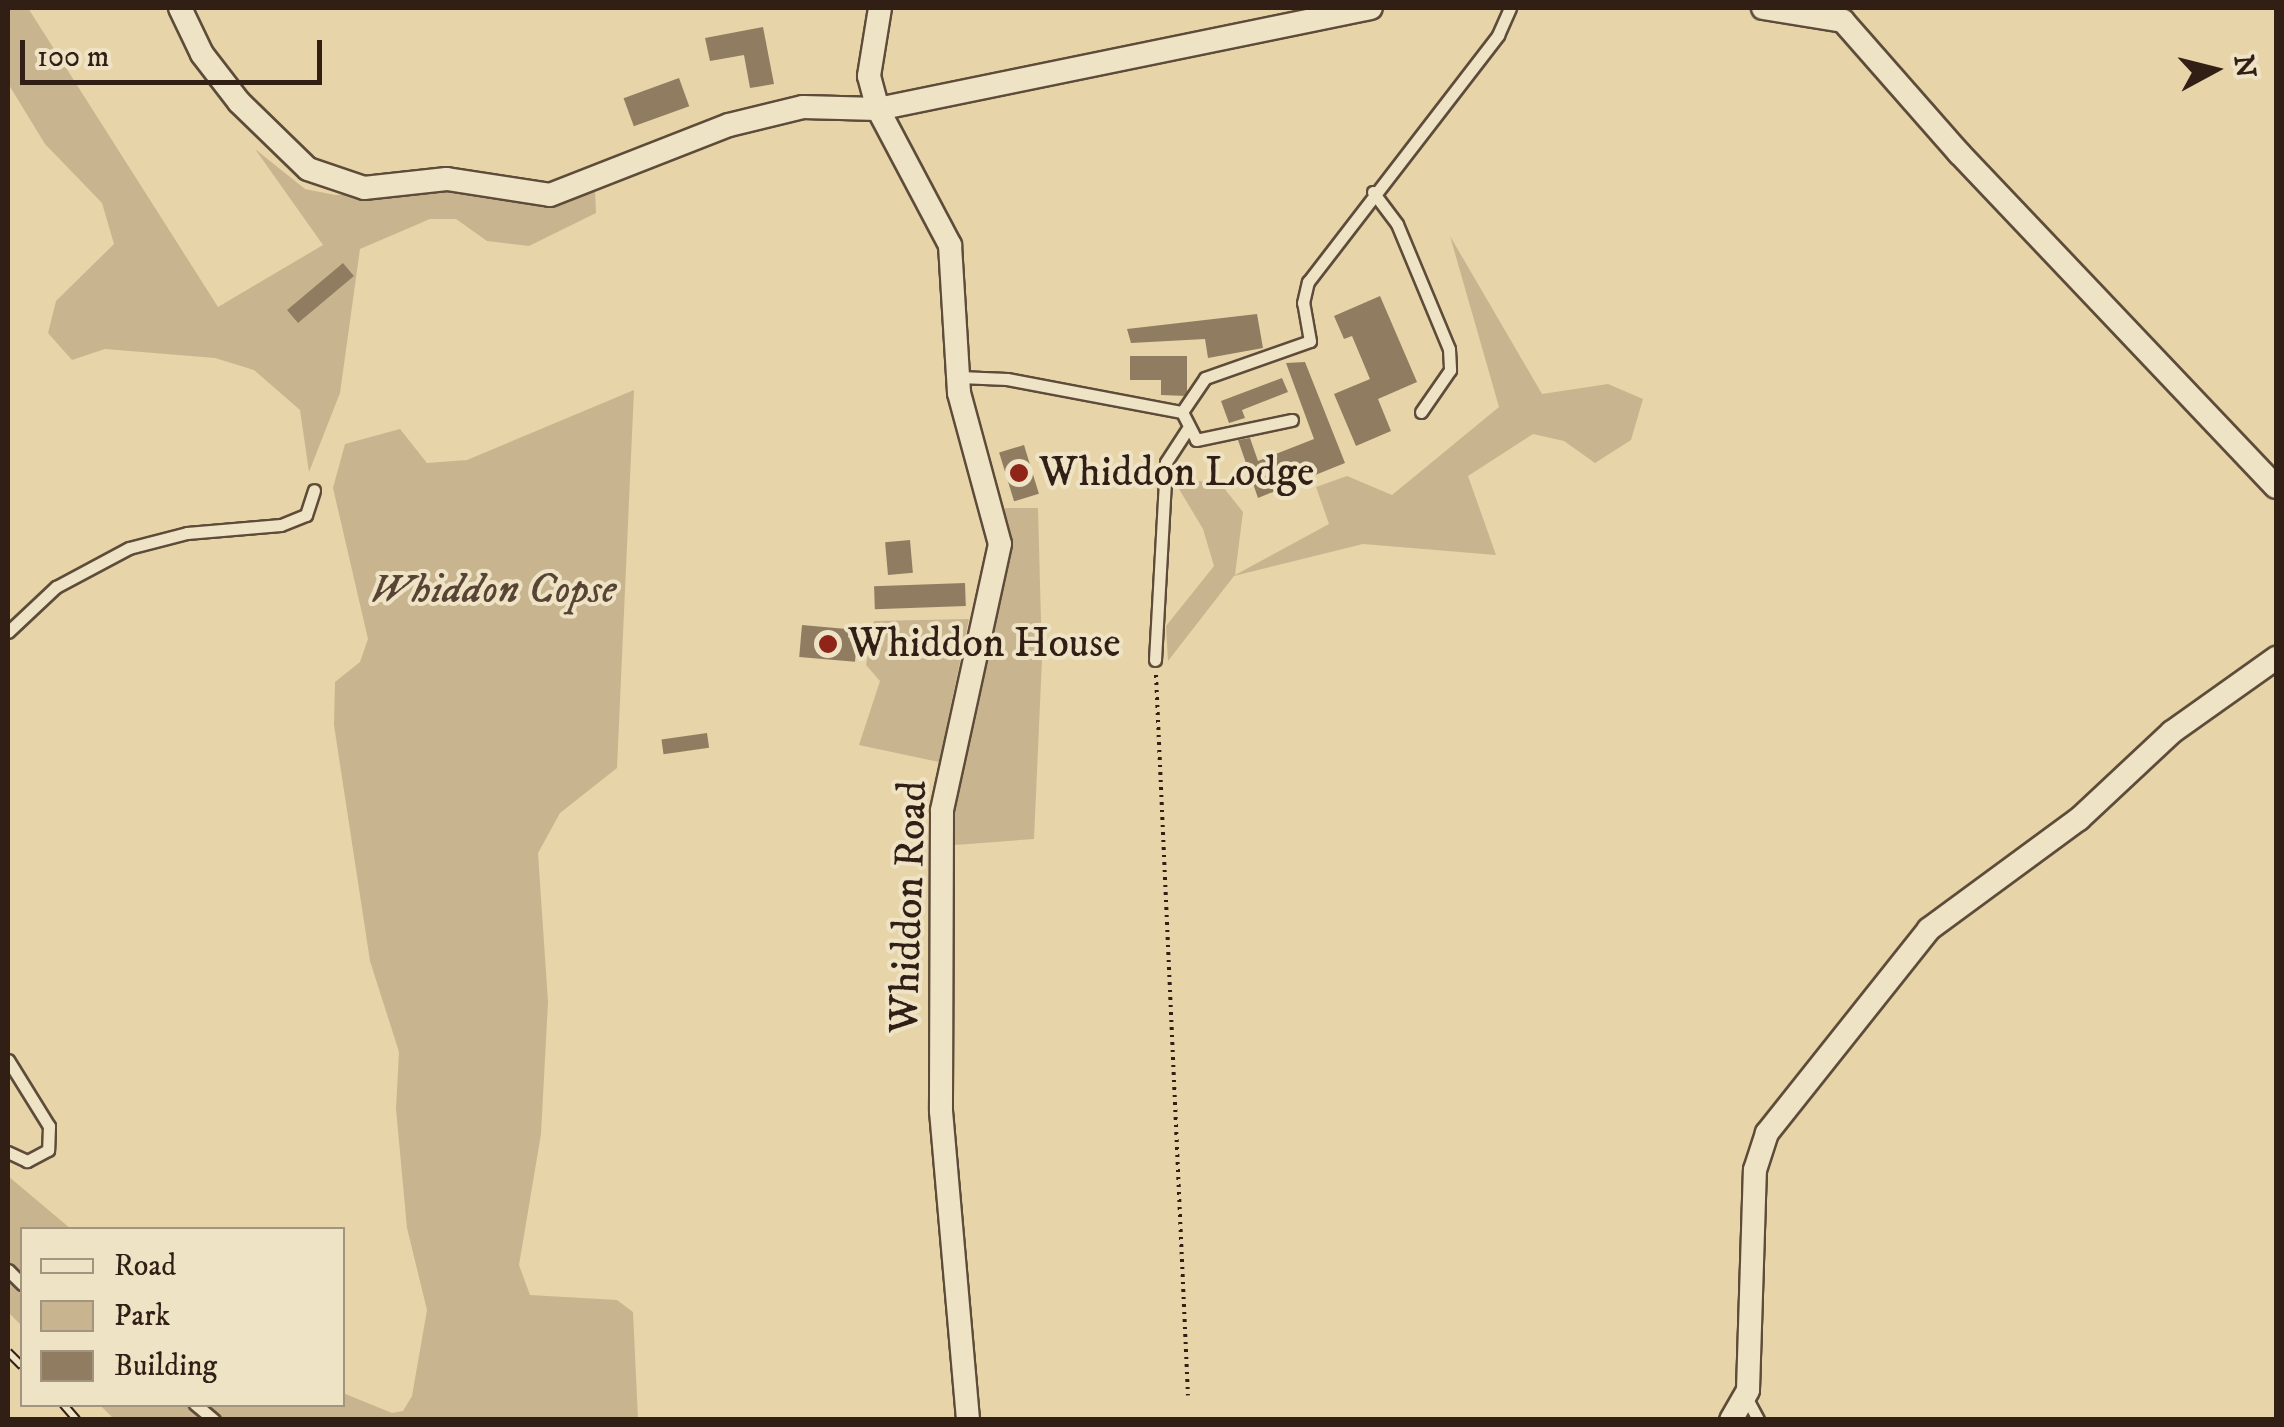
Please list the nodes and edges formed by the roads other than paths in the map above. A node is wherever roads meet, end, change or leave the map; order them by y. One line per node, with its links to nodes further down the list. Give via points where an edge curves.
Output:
1 (180, 8): 7 (street, via 202,54 239,102 308,169 345,186 446,178 550,195 729,125 803,107)
2 (880, 8): 7 (street, Whiddon Road, via 869,76)
3 (1371, 8): 7 (street)
4 (1510, 8): 8 (lane, via 1498,35)
5 (1763, 8): 6 (street)
6 (1843, 14): 14 (street, via 1959,153)
7 (878, 109): 9 (street, Whiddon Road, via 950,245)
8 (1373, 192): 10 (lane, via 1308,282 1303,303 1310,342 1205,378); 11 (lane, via 1398,224 1449,349 1450,370)
9 (960, 377): 10 (lane, via 1007,379); 22 (street, Whiddon Road, via 1000,544 942,811 942,1110)
10 (1182, 412): 13 (lane)
11 (1422, 412)
12 (1292, 420): 13 (lane, via 1196,440)
13 (1187, 430): 18 (lane, via 1166,462)
14 (2276, 487)
15 (314, 490): 16 (lane, via 306,515 282,526 187,533 129,548 56,588)
16 (8, 632)
17 (2276, 658): 21 (street, via 2172,732 2079,819 1929,929 1767,1133 1755,1170 1755,1298)
18 (1155, 660)
19 (8, 1060): 20 (lane, via 49,1126 48,1150 27,1162)
20 (8, 1152)
21 (1745, 1395): 23 (street); 24 (lane)
22 (968, 1420)
23 (1731, 1420)
24 (1758, 1420)

